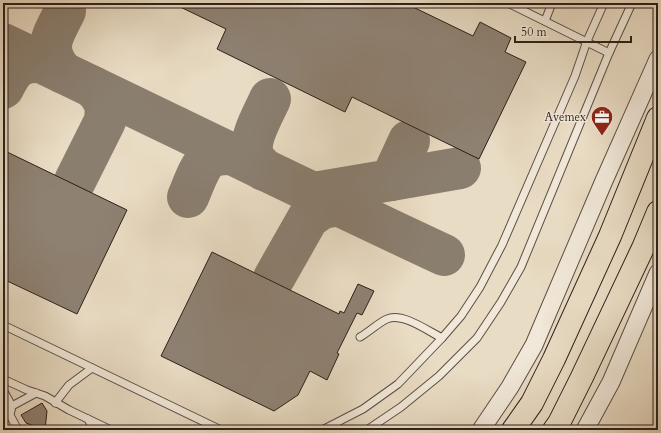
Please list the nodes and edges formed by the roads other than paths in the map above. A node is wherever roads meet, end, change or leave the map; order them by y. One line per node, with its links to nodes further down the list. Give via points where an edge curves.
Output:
1 (508, 3): 5 (lane)
2 (552, 3): 6 (lane)
3 (604, 3): 7 (lane)
4 (632, 3): 8 (lane)
5 (519, 5): 6 (lane)
6 (545, 21): 7 (lane)
7 (587, 41): 8 (lane); 15 (lane, via 575,76 502,245 480,287 461,316)
8 (609, 53): 28 (lane, via 521,267 501,302 477,338 439,376)
9 (658, 59): 29 (street, via 534,345)
10 (658, 118): 30 (main road, via 610,236 554,359 532,402)
11 (658, 212): 31 (main road, via 589,362)
12 (658, 273): 32 (street, via 611,382)
13 (3, 325): 16 (lane)
14 (360, 337): 15 (lane, via 388,318 403,318)
15 (442, 338): 27 (lane, via 398,384 363,409)
16 (92, 368): 20 (lane, via 69,385); 26 (lane)
17 (3, 378): 19 (lane)
18 (3, 390): 21 (lane)
19 (36, 393): 20 (lane); 21 (lane)
20 (55, 403): 22 (lane)
21 (12, 406): 23 (lane, via 10,416)
22 (88, 419): 24 (lane); 25 (lane)
23 (18, 430)
24 (94, 430)
25 (111, 430)
26 (221, 430)
27 (322, 430)
28 (368, 430)
29 (481, 430)
30 (513, 430)
31 (554, 430)
32 (585, 430)

